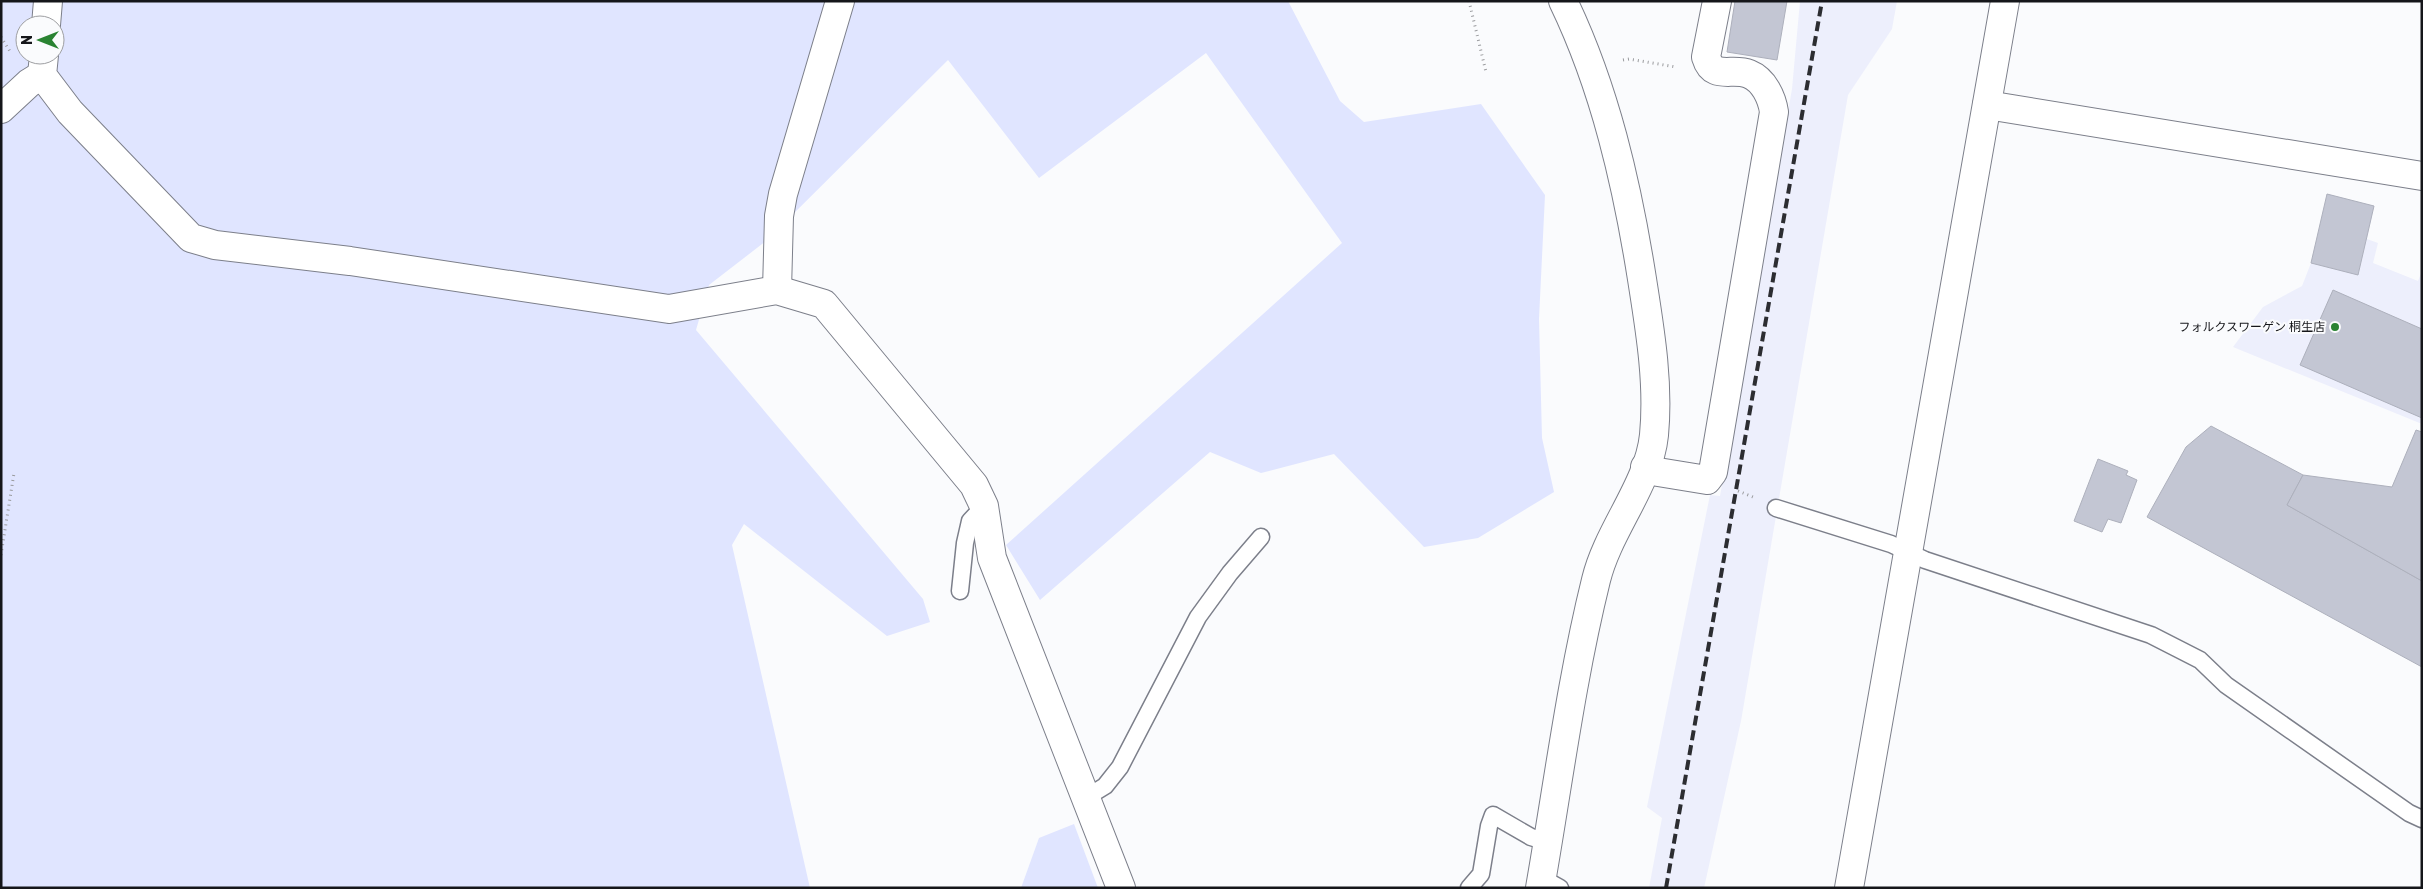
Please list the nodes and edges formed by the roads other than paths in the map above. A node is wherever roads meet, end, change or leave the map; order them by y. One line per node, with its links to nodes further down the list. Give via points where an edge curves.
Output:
1 (48, 1): 6 (street)
2 (840, 1): 11 (street, via 783,194 779,216)
3 (1562, 1): 12 (street, via 1592,71 1622,174 1647,310 1655,381 1655,414 1651,453)
4 (1717, 1): 12 (street, via 1706,57 1708,65 1715,71 1749,74 1763,86 1772,100 1774,112 1715,465 1707,480)
5 (2005, 1): 8 (street)
6 (47, 15)
7 (43, 65): 9 (street); 11 (street, via 70,112 191,238 215,245 350,261 669,310)
8 (1987, 105): 10 (street); 16 (street)
9 (1, 109)
10 (2422, 176)
11 (777, 290): 13 (street, via 824,304 974,485)
12 (1645, 467): 20 (street, via 1596,578)
13 (984, 506): 17 (lane, via 970,521); 18 (street, via 992,558)
14 (1776, 508): 16 (lane)
15 (1261, 537): 18 (lane, via 1198,617 1120,767 1105,786)
16 (1908, 551): 19 (lane, via 1925,560 2168,642 2200,660 2226,685); 24 (street)
17 (960, 590)
18 (1087, 798): 22 (street)
19 (2422, 820)
20 (1547, 842): 21 (street); 23 (lane, via 1531,837 1493,815 1481,874)
21 (1547, 885)
22 (1121, 888)
23 (1469, 888)
24 (1850, 888)

